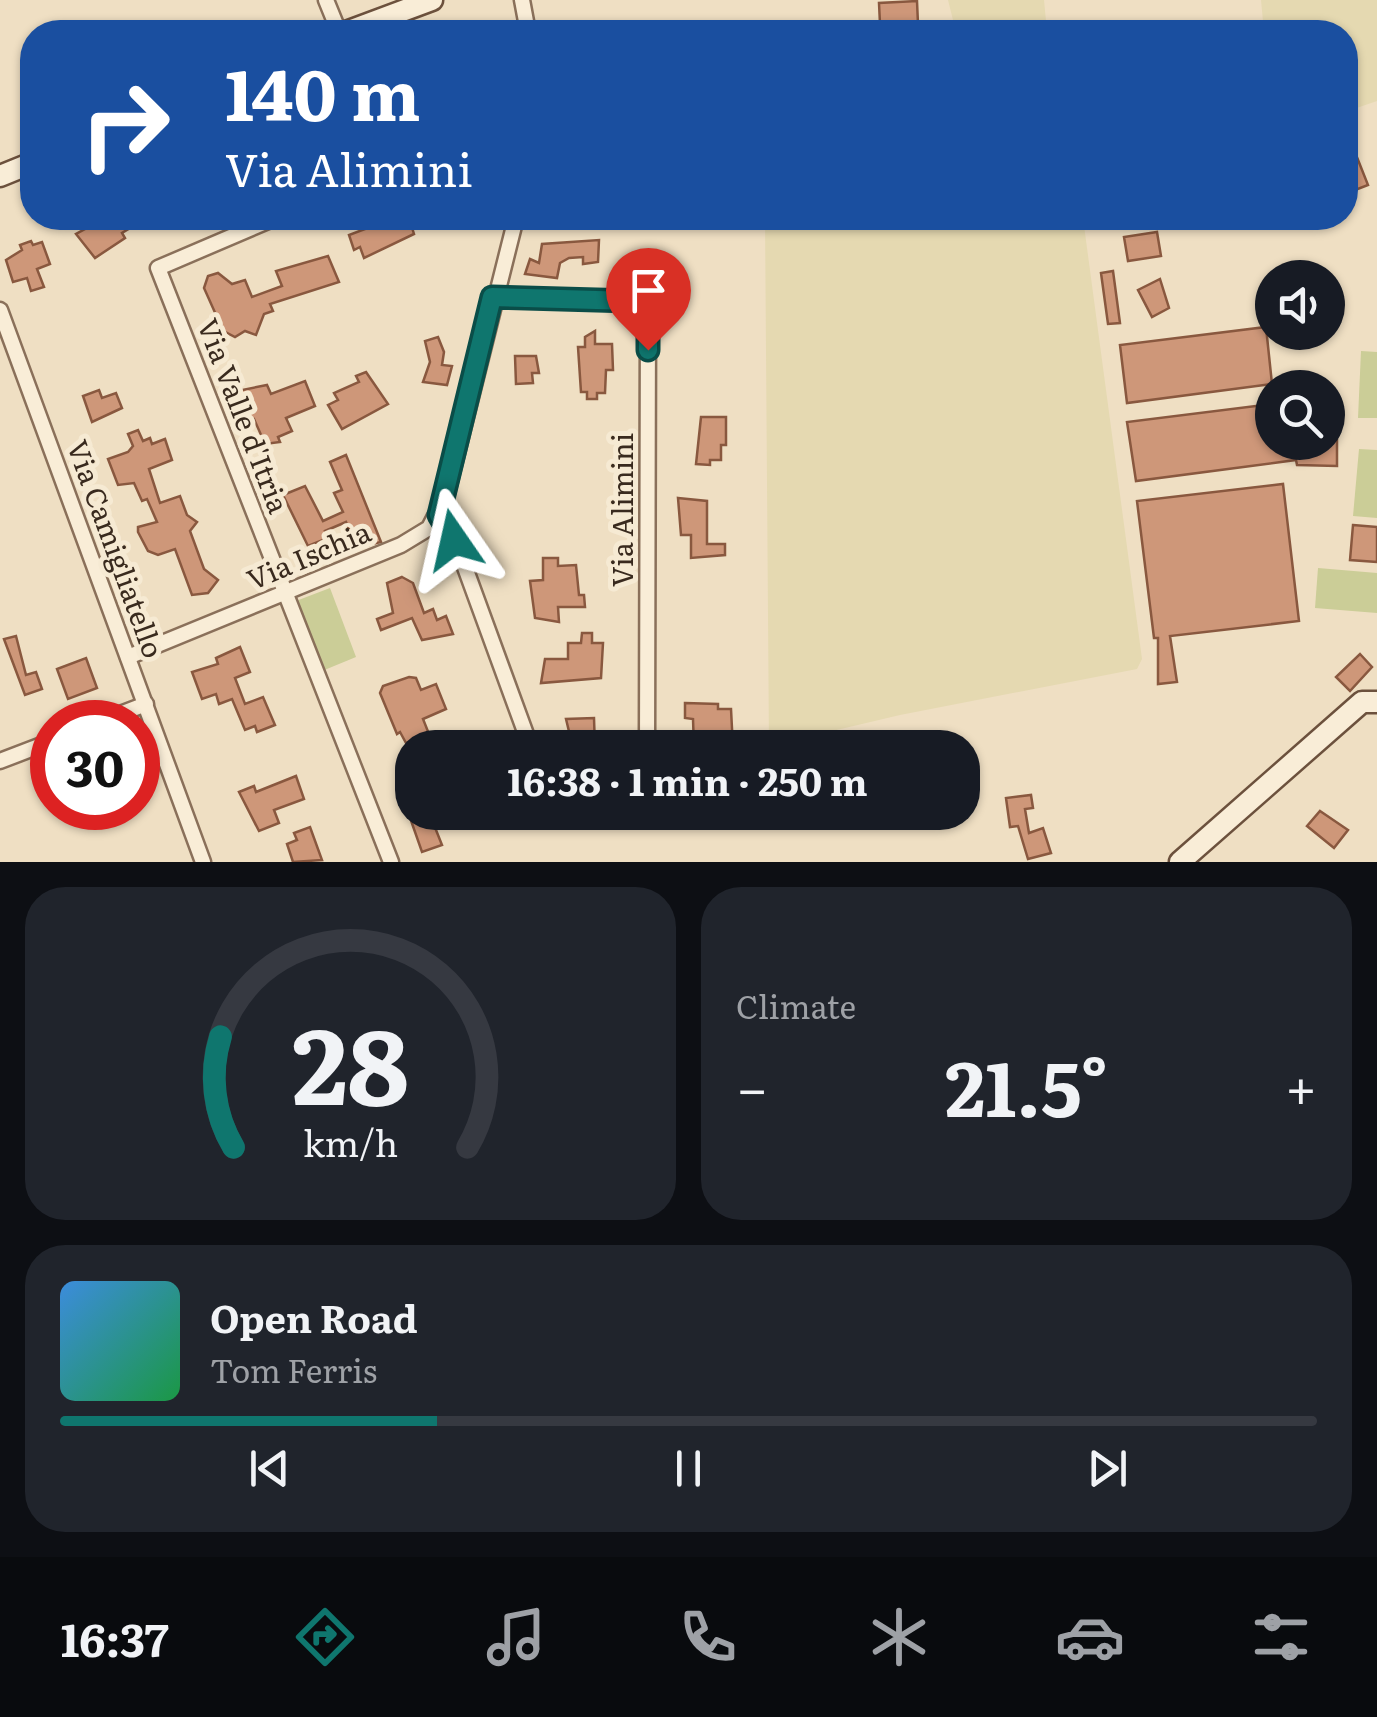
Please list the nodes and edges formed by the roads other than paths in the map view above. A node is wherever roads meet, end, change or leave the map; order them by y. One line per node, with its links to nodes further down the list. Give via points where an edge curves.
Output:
1 (432, 0): 2 (street)
2 (378, 20)
3 (247, 230): 8 (street, Via Valle d'Itria, via 158,268)
4 (512, 230): 5 (street)
5 (492, 297): 7 (street); 13 (street, Via Alimini, via 632,301 648,311)
6 (0, 310): 9 (street, Via Camigliatello)
7 (439, 515): 8 (street, Via Ischia, via 402,545); 12 (street)
8 (285, 594): 9 (street, Via Ischia); 18 (street, Via Valle d'Itria)
9 (128, 657): 10 (street, Via Camigliatello)
10 (144, 700)
11 (1377, 702): 19 (street, via 1362,702)
12 (524, 730)
13 (647, 730)
14 (160, 744): 17 (street, Via Camigliatello)
15 (30, 749): 16 (street)
16 (0, 761)
17 (202, 862)
18 (390, 862)
19 (1180, 862)

